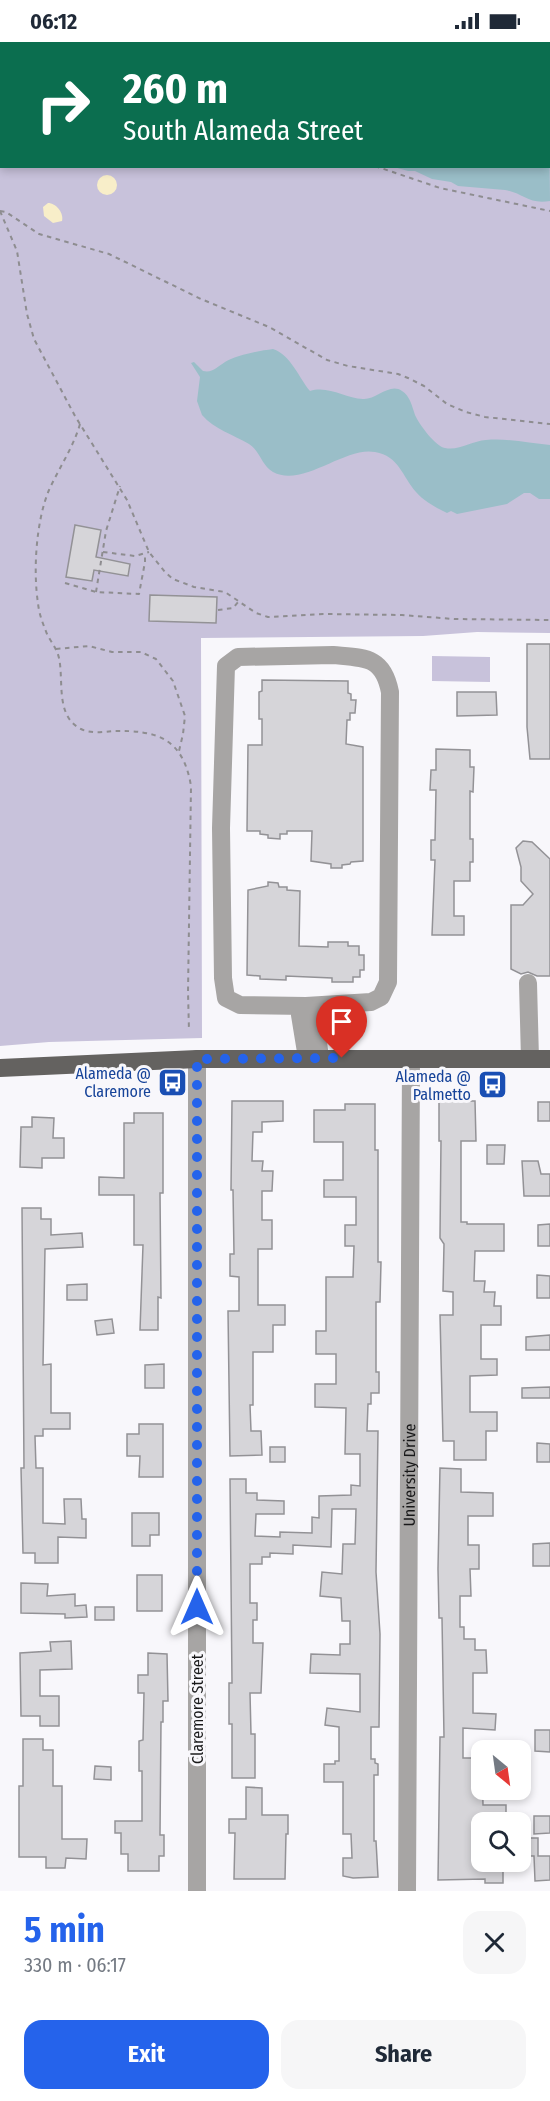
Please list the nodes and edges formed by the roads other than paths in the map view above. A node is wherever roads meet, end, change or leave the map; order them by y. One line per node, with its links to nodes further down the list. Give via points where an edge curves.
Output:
1 (528, 983): 6 (street)
2 (306, 1006): 2 (street, via 240,1005 226,999 221,840 226,666 238,657 369,659 387,675 388,982 381,997 372,1002); 3 (street, via 315,1018)
3 (313, 1058): 4 (main road); 5 (main road)
4 (197, 1059): 8 (main road); 9 (street, Claremore Street)
5 (411, 1059): 6 (main road); 10 (street, University Drive)
6 (530, 1059): 7 (main road)
7 (550, 1059)
8 (0, 1068)
9 (197, 1891)
10 (407, 1891)

